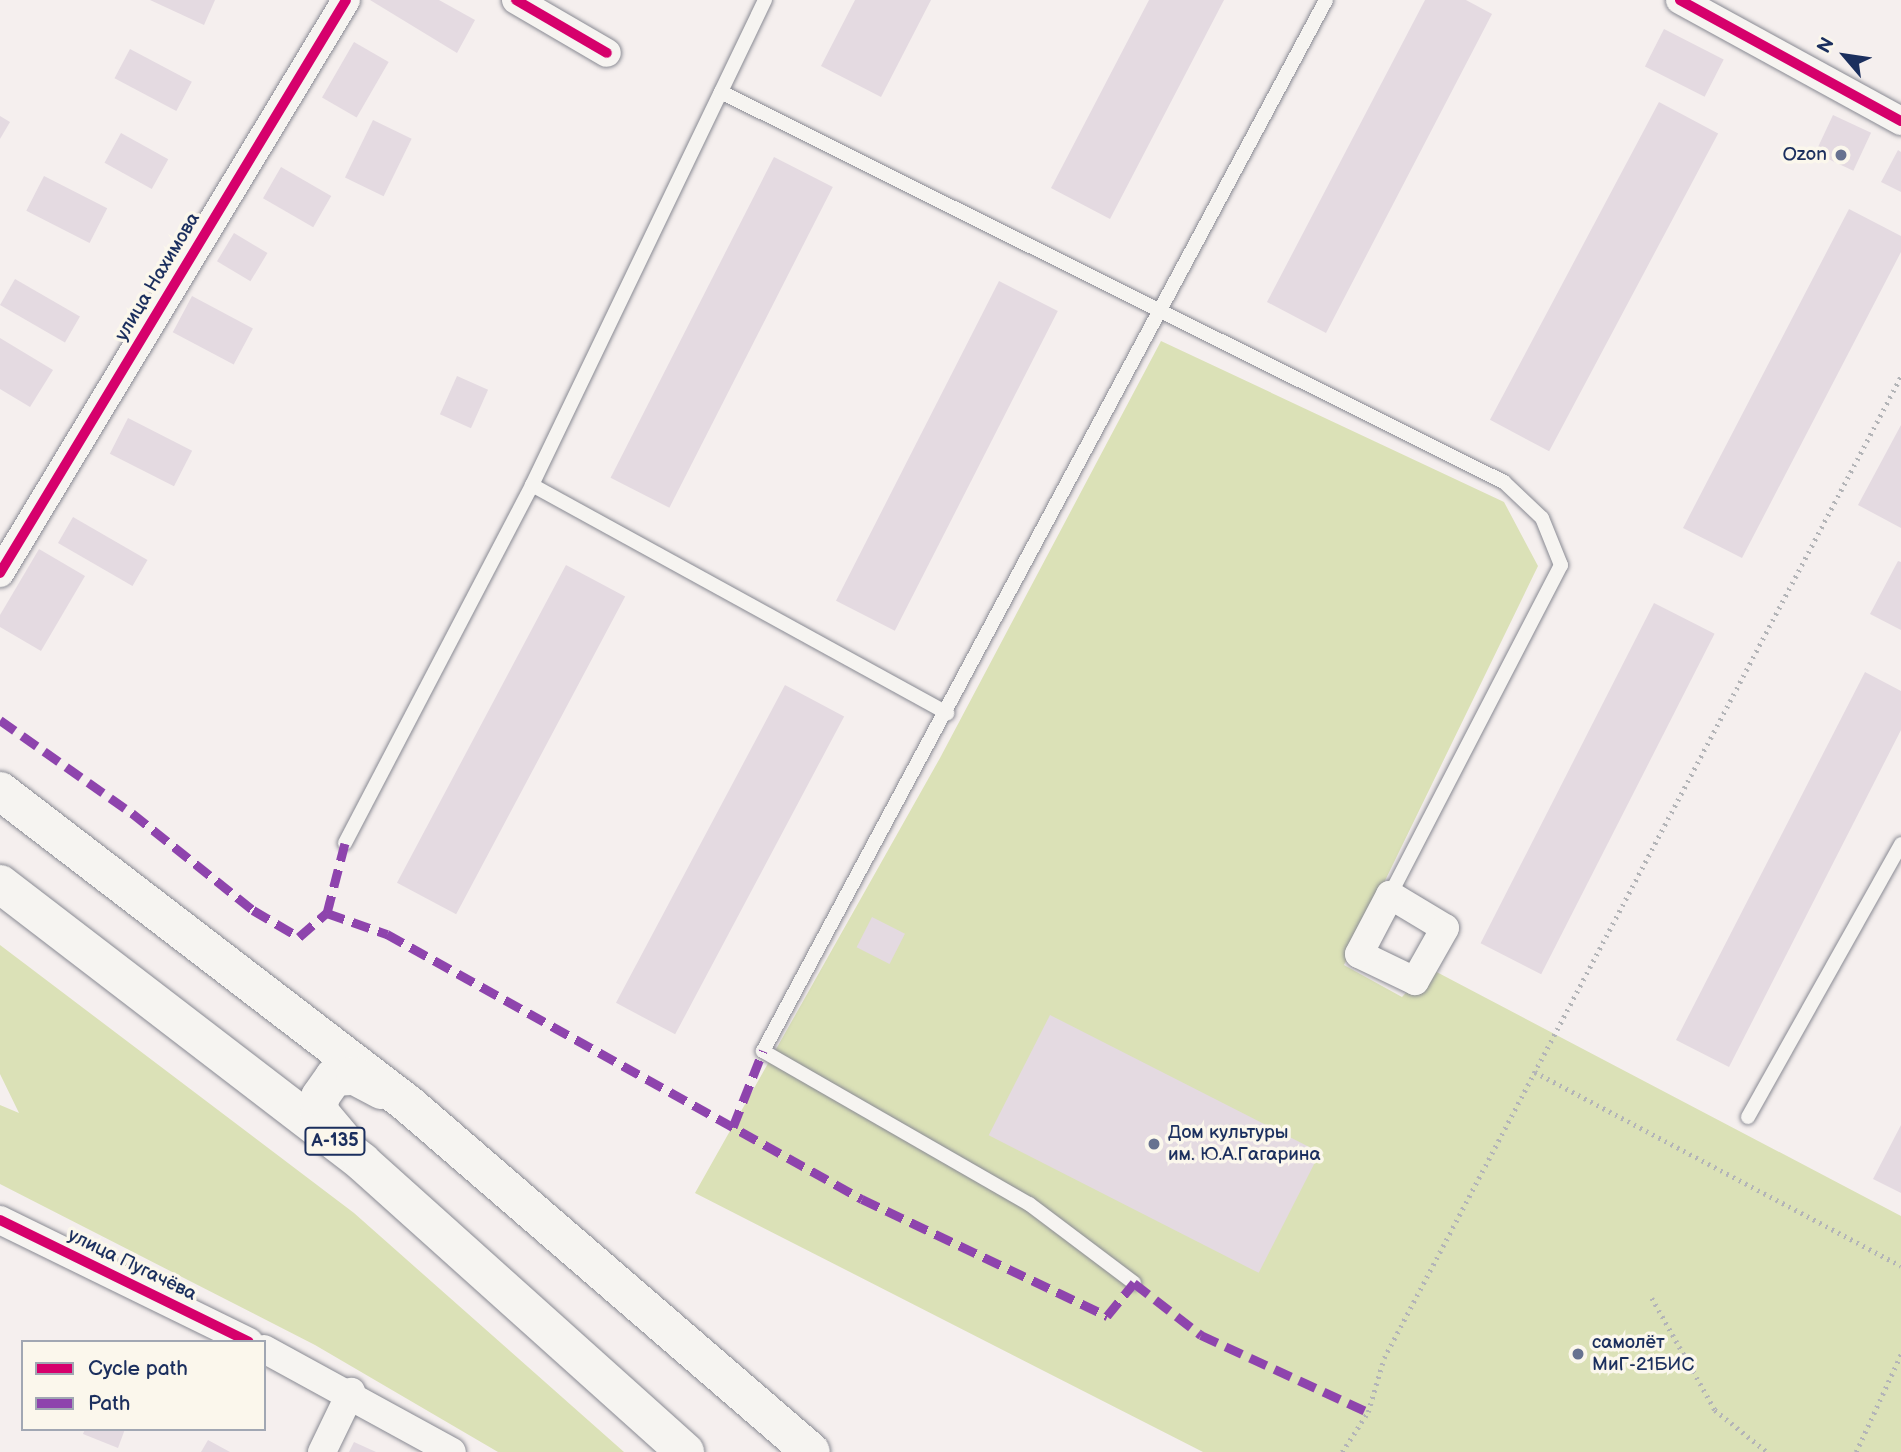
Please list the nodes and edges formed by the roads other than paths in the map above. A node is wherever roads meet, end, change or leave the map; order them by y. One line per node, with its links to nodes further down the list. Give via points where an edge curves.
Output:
1 (346, 0): 11 (street, улица Нахимова)
2 (516, 0): 6 (street)
3 (765, 0): 7 (lane)
4 (1326, 0): 9 (lane)
5 (1680, 0): 8 (street)
6 (607, 53)
7 (721, 92): 9 (lane); 10 (lane)
8 (1901, 121)
9 (1157, 312): 12 (lane); 17 (lane, via 1504,482 1542,518 1561,565)
10 (531, 485): 12 (lane); 14 (lane)
11 (0, 573)
12 (947, 713): 22 (lane, via 763,1051 1029,1204)
13 (0, 791): 18 (highway)
14 (345, 843)
15 (1901, 844): 19 (lane)
16 (0, 884): 20 (highway, А-135)
17 (1390, 895)
18 (408, 1104): 20 (highway, via 355,1076 334,1077 320,1097 319,1112); 29 (highway)
19 (1748, 1117)
20 (362, 1162): 28 (highway, А-135)
21 (0, 1220): 23 (street, улица Пугачёва)
22 (1134, 1283)
23 (245, 1340)
24 (266, 1350): 25 (street)
25 (351, 1392): 26 (street); 27 (street)
26 (322, 1452)
27 (452, 1452)
28 (685, 1452)
29 (811, 1452)

